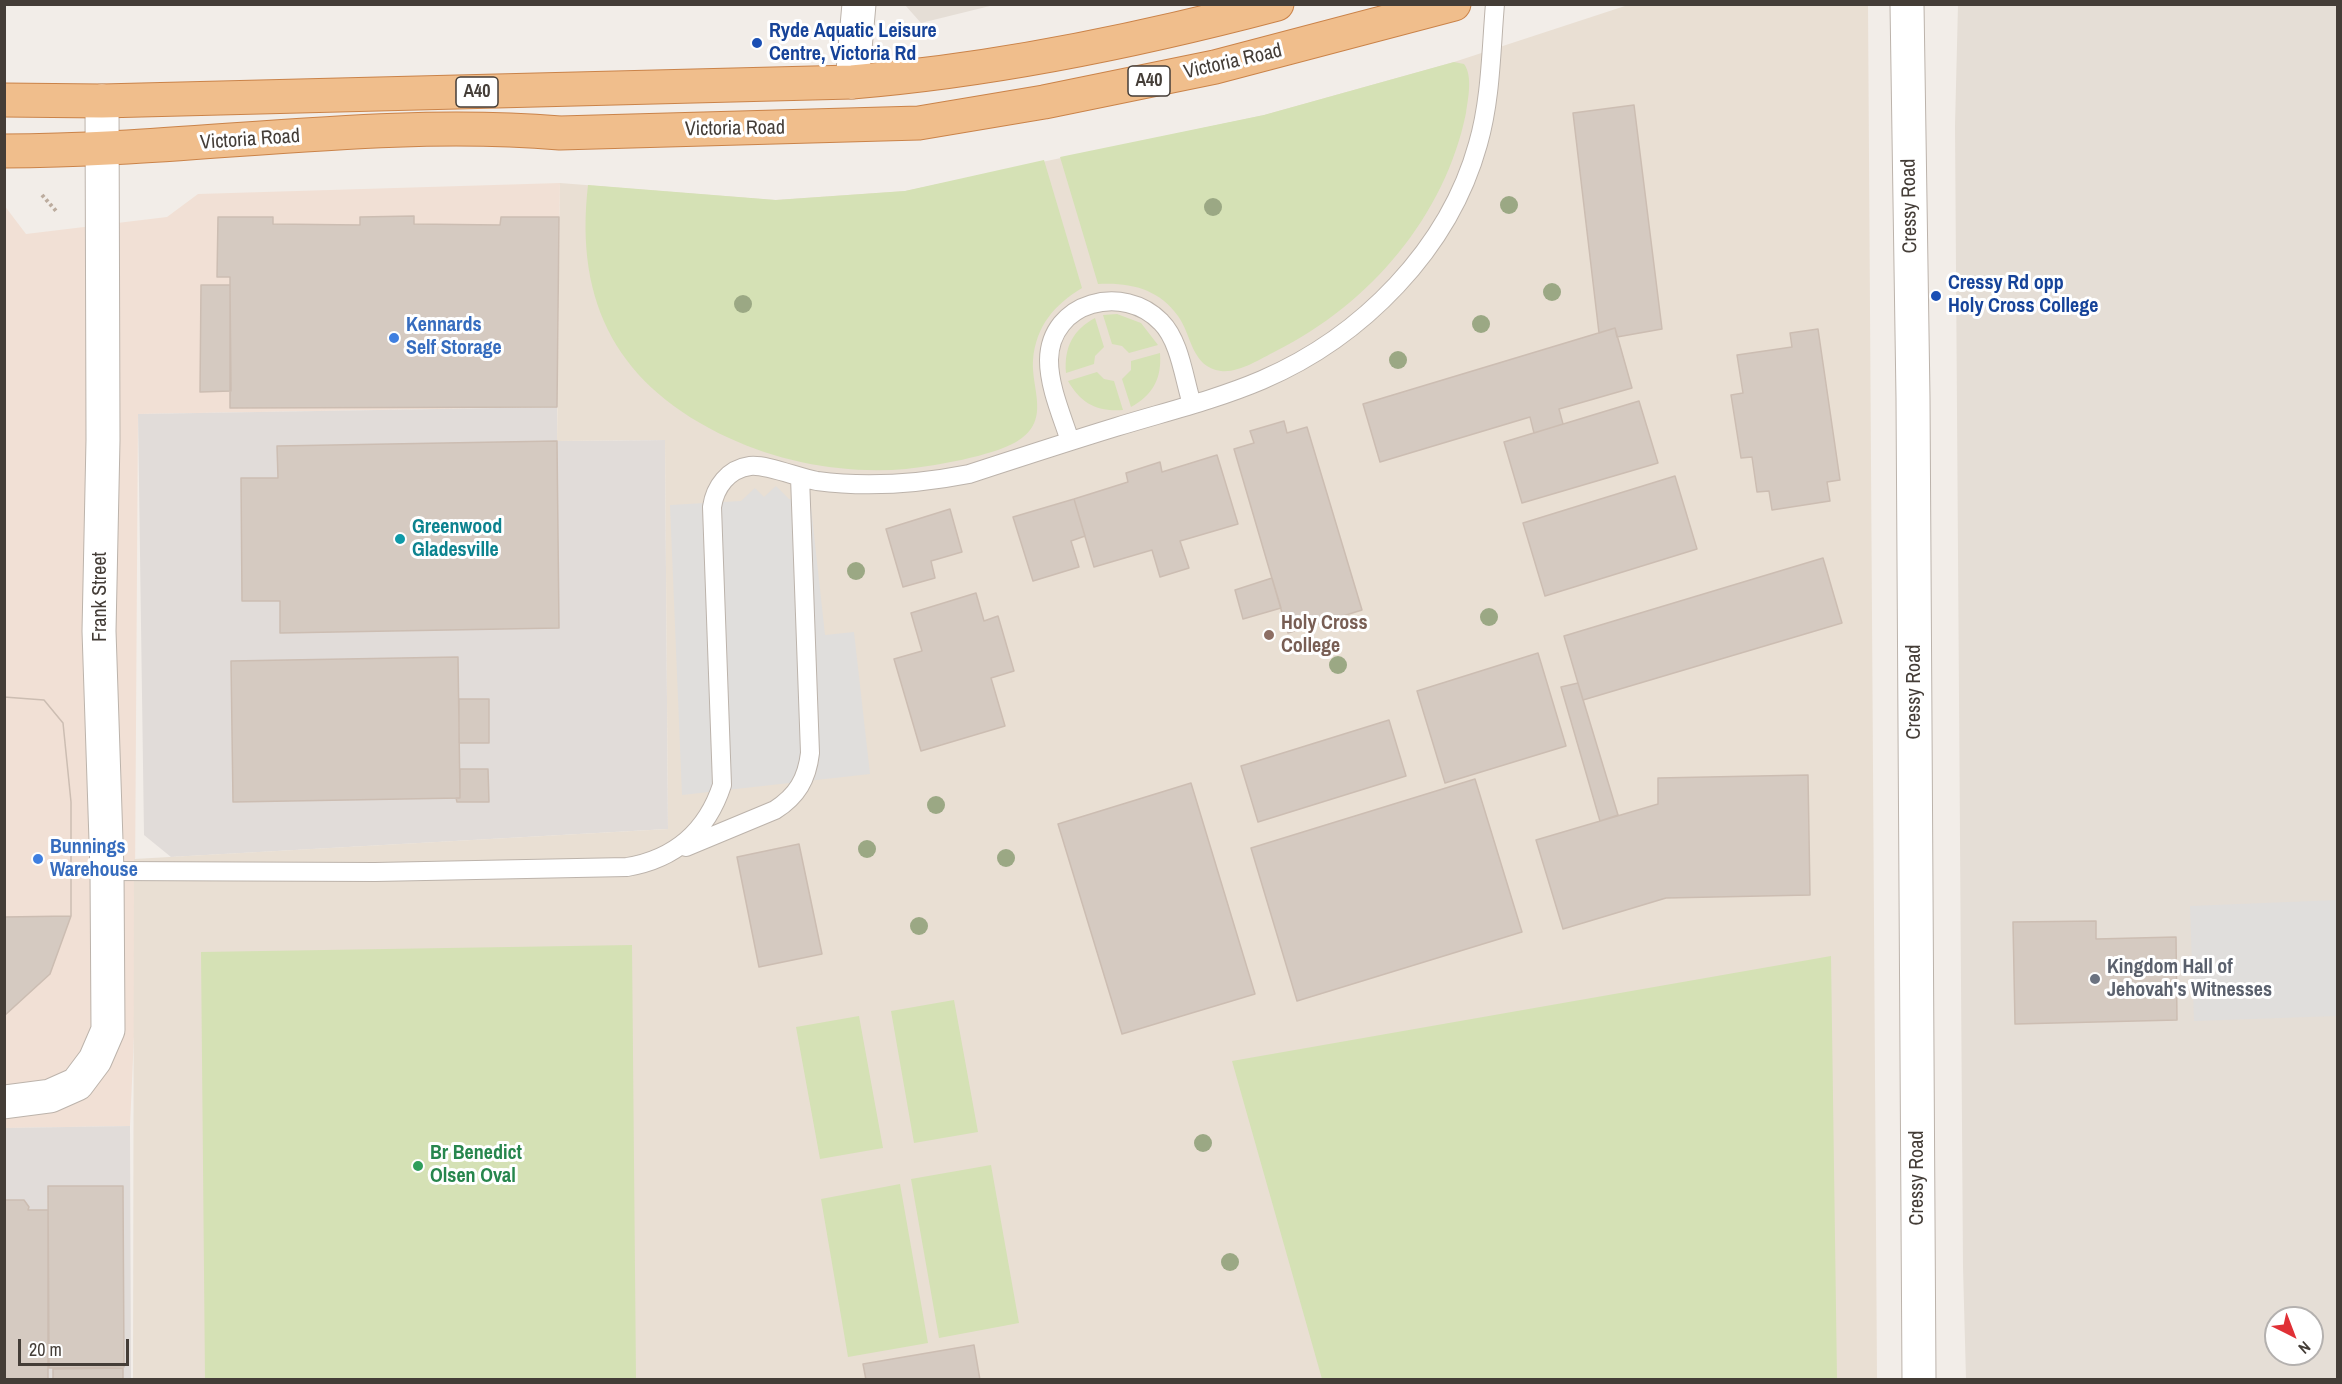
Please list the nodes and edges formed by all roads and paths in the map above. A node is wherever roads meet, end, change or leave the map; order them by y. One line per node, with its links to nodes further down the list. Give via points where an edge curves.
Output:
1 (859, 4): 6 (street)
2 (1277, 4): 6 (highway, Victoria Road / A40, via 1113,45 940,75)
3 (1454, 4): 9 (highway, Victoria Road / A40, via 1215,67 919,123 560,133 504,128 371,130)
4 (1495, 4): 13 (lane, via 1486,110 1479,143 1453,208 1435,238 1388,293 1330,342 1264,379)
5 (1908, 4): 19 (street, Cressy Road)
6 (852, 82): 8 (highway, Victoria Road / A40)
7 (4, 100): 8 (highway, Victoria Road / A40)
8 (102, 101): 9 (street, Frank Street)
9 (100, 150): 10 (highway, Victoria Road / A40); 17 (street, Frank Street, via 103,441 99,631)
10 (4, 151)
11 (42, 195): 12 (path)
12 (57, 212)
13 (1192, 404): 14 (lane); 14 (lane, via 1174,344 1164,325 1148,309 1128,301 1105,299 1084,306 1067,319 1054,338 1049,359 1052,381)
14 (1070, 441): 15 (lane, via 969,474 931,481 855,485)
15 (800, 477): 16 (lane, via 810,753 804,780 787,803 775,810); 16 (lane, via 749,466 727,476 714,495 722,785 711,812 695,835)
16 (664, 857): 17 (lane, via 646,864 616,867 375,872)
17 (107, 871): 18 (street, Frank Street, via 108,1030 95,1060 77,1084 50,1096)
18 (4, 1102)
19 (1919, 1380)

